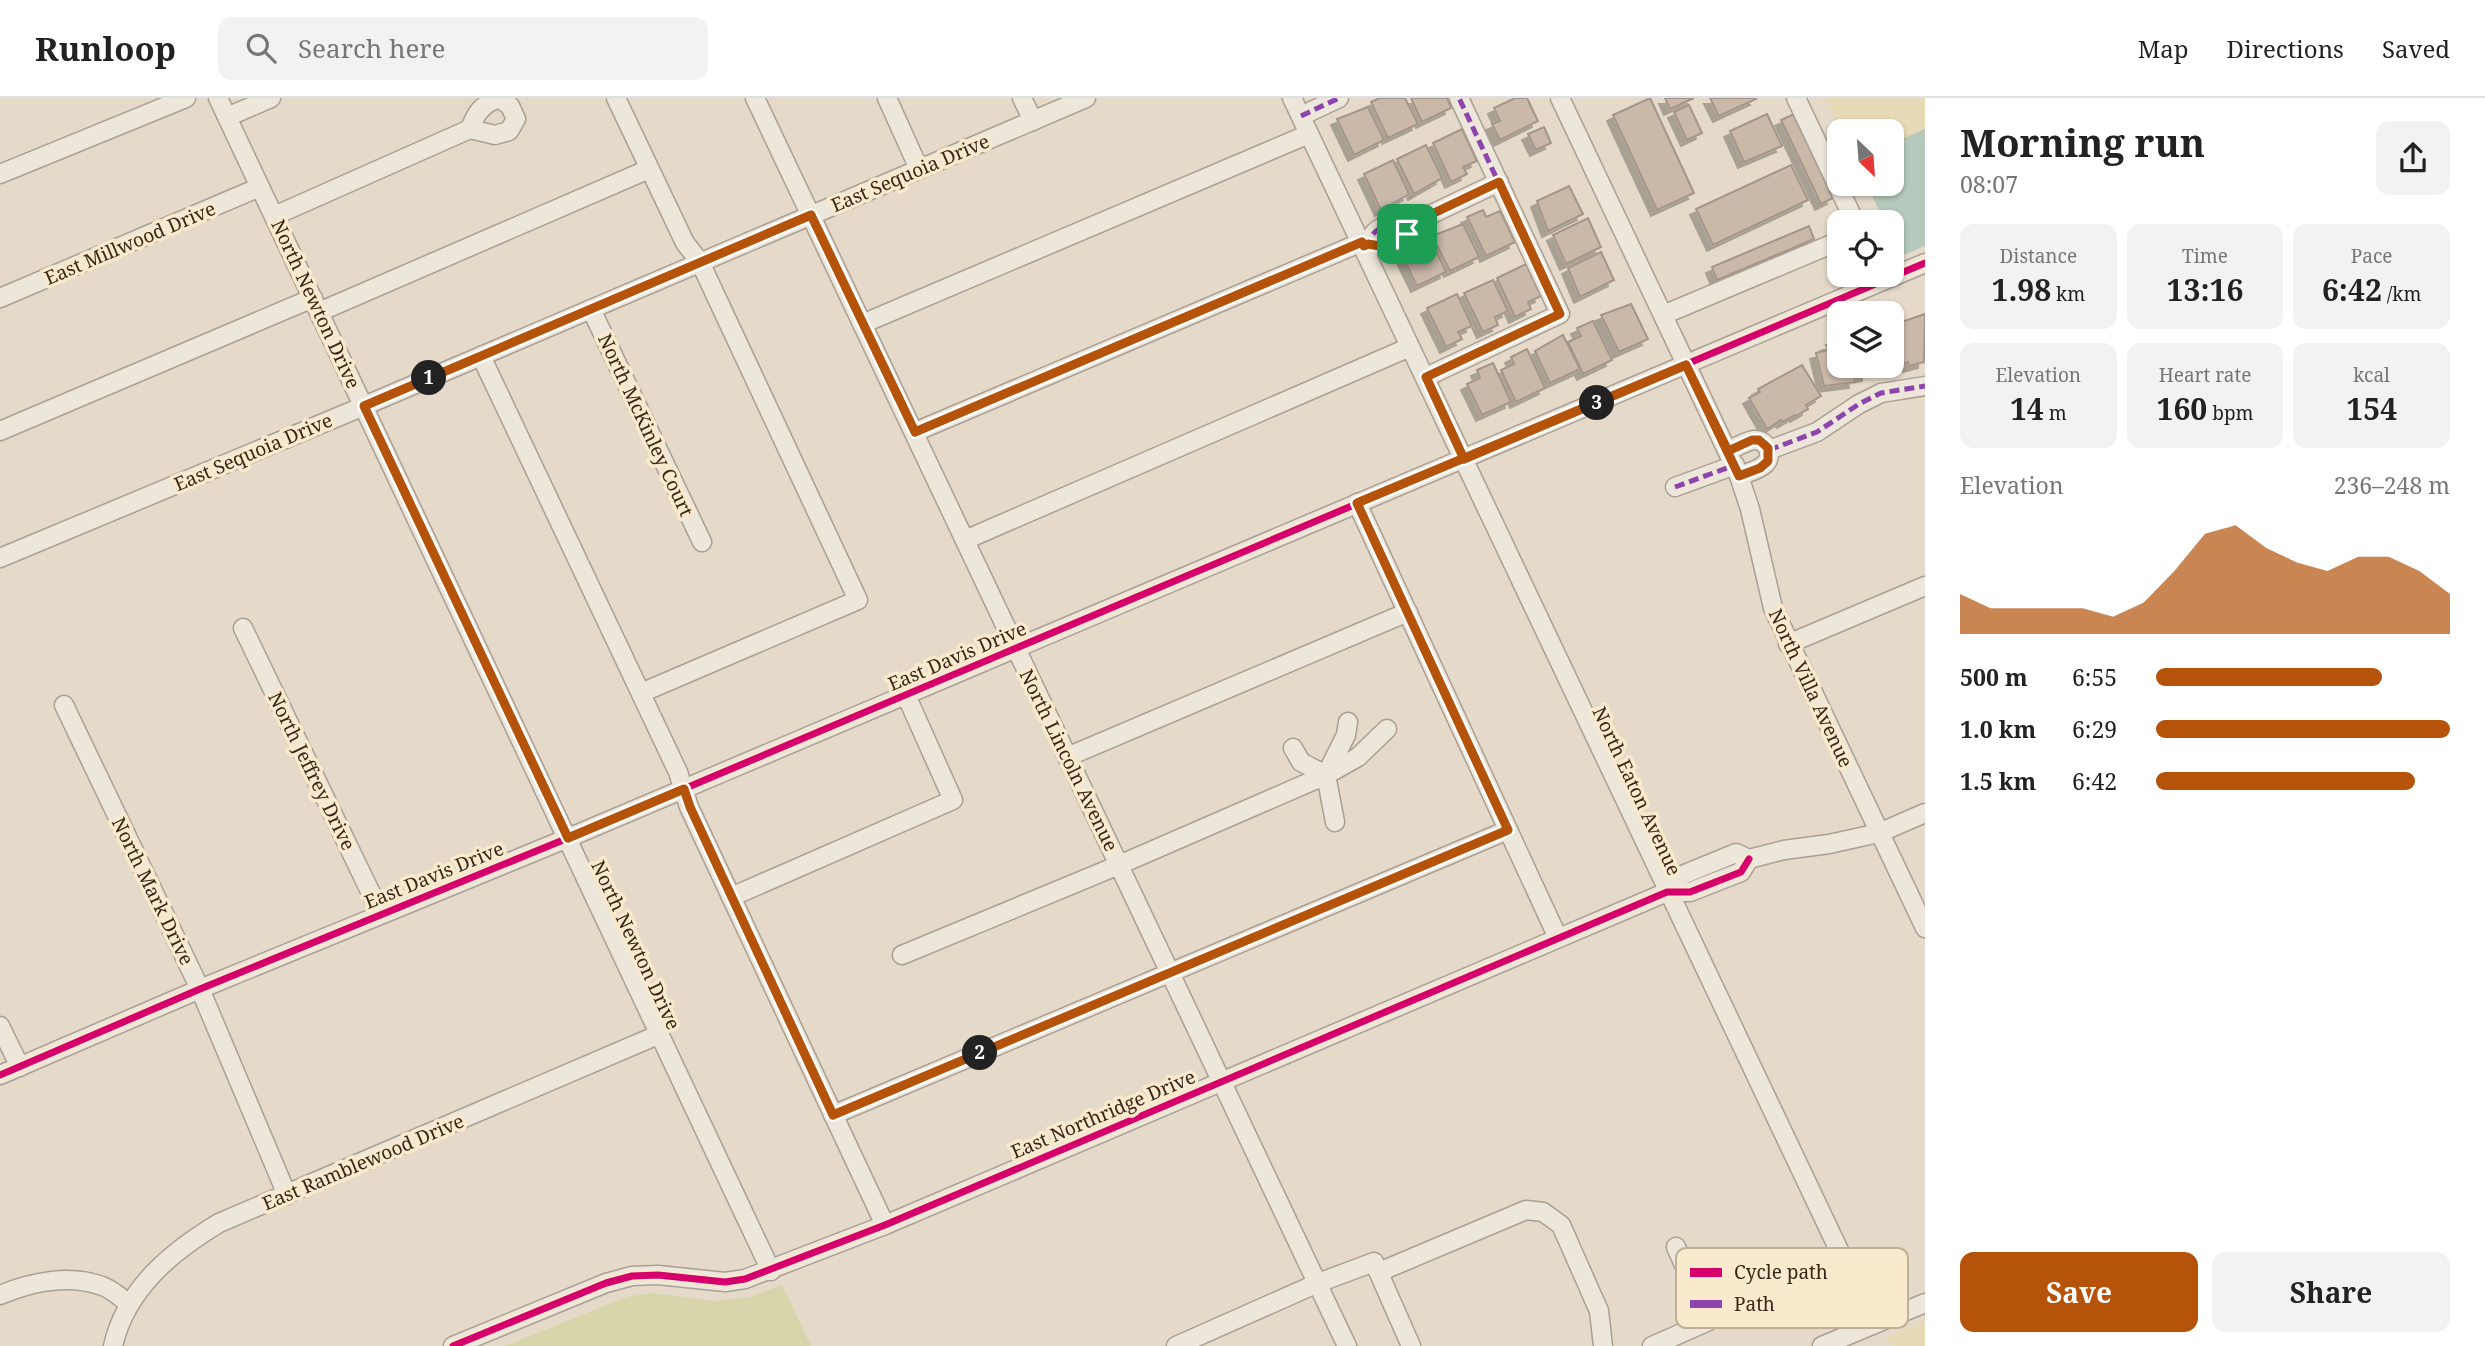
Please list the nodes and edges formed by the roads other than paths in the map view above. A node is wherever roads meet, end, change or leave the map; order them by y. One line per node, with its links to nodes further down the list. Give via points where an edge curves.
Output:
1 (187, 98): 21 (street)
2 (218, 98): 15 (street, North Newton Drive)
3 (271, 98): 15 (street)
4 (616, 98): 19 (street)
5 (755, 98): 25 (street, North Lincoln Avenue)
6 (887, 98): 20 (street)
7 (1022, 98): 16 (street)
8 (1086, 98): 16 (street, East Sequoia Drive)
9 (1292, 98): 14 (street, North Eaton Avenue)
10 (1339, 98): 14 (street)
11 (1459, 98): 22 (street)
12 (1560, 98): 36 (street, North Villa Avenue)
13 (1796, 98): 24 (street)
14 (1301, 116): 18 (street, North Eaton Avenue)
15 (227, 117): 23 (street, North Newton Drive)
16 (1032, 121): 20 (street, East Sequoia Drive)
17 (470, 129): 26 (street)
18 (1309, 134): 27 (street, North Eaton Avenue); 37 (street)
19 (649, 169): 29 (street, via 685,243); 34 (street)
20 (919, 169): 25 (street, East Sequoia Drive)
21 (0, 174)
22 (1499, 182): 27 (street, via 1415,222 1401,220 1379,230); 41 (street, via 1560,314)
23 (260, 187): 26 (street, North Newton Drive); 33 (street, East Millwood Drive)
24 (1848, 210)
25 (811, 215): 29 (street, East Sequoia Drive); 37 (street, North Lincoln Avenue)
26 (274, 216): 34 (street, North Newton Drive)
27 (1365, 244): 38 (street, North Eaton Avenue); 45 (street)
28 (1827, 246): 36 (street)
29 (700, 262): 35 (street, East Sequoia Drive); 59 (street, via 858,600)
30 (1925, 263): 31 (street, East Davis Drive)
31 (1904, 270)
32 (1861, 287): 40 (street, East Davis Drive)
33 (0, 299)
34 (316, 305): 43 (street, North Newton Drive); 44 (street)
35 (591, 309): 39 (street, East Sequoia Drive); 52 (street, North McKinley Court)
36 (1663, 315): 40 (street, North Villa Avenue)
37 (862, 324): 45 (street, North Lincoln Avenue)
38 (1410, 346): 41 (street, North Eaton Avenue); 51 (street)
39 (481, 356): 43 (street, East Sequoia Drive); 59 (street)
40 (1686, 365): 47 (street, East Davis Drive); 48 (street, North Villa Avenue)
41 (1426, 377): 47 (street, North Eaton Avenue)
42 (1925, 386): 46 (street, via 1870,397 1817,432)
43 (364, 406): 53 (street, East Sequoia Drive); 72 (street, North Newton Drive)
44 (0, 431)
45 (915, 432): 51 (street, North Lincoln Avenue)
46 (1769, 450): 48 (street, via 1766,464); 48 (street, via 1755,440)
47 (1464, 459): 50 (street, East Davis Drive); 74 (street, North Eaton Avenue)
48 (1734, 464): 49 (street); 57 (street, North Villa Avenue, via 1750,509 1770,600)
49 (1675, 487)
50 (1357, 503): 55 (street); 58 (street, East Davis Drive)
51 (964, 540): 58 (street, North Lincoln Avenue)
52 (702, 542)
53 (0, 558)
54 (1925, 586): 57 (street)
55 (1408, 611): 65 (street); 70 (street)
56 (243, 628): 76 (street, North Jeffrey Drive)
57 (1788, 644): 71 (street, North Villa Avenue)
58 (1016, 649): 60 (street, East Davis Drive); 65 (street, North Lincoln Avenue)
59 (641, 693): 67 (street)
60 (906, 695): 67 (street, East Davis Drive); 75 (street, via 953,800)
61 (64, 705): 81 (street, North Mark Drive)
62 (1348, 722): 66 (street)
63 (1387, 730): 66 (street, via 1358,757)
64 (1293, 748): 66 (street, via 1301,762)
65 (1067, 757): 73 (street, North Lincoln Avenue)
66 (1326, 775): 69 (street); 73 (street)
67 (684, 789): 72 (street, East Davis Drive); 75 (street)
68 (1925, 813): 71 (street, East Northridge Drive)
69 (1335, 821)
70 (1508, 830): 78 (street); 80 (street)
71 (1879, 833): 74 (street, East Northridge Drive, via 1749,859 1736,853 1680,876); 77 (street, North Villa Avenue)
72 (568, 838): 76 (street, East Davis Drive); 83 (street, North Newton Drive)
73 (1119, 865): 79 (street); 80 (street, North Lincoln Avenue)
74 (1667, 891): 78 (street, East Northridge Drive); 90 (street, North Eaton Avenue)
75 (731, 897): 87 (street)
76 (381, 914): 81 (street, East Davis Drive)
77 (1925, 928)
78 (1558, 938): 86 (street, East Northridge Drive)
79 (902, 955)
80 (1170, 973): 86 (street, North Lincoln Avenue); 87 (street)
81 (200, 989): 84 (street, East Davis Drive); 88 (street, North Mark Drive)
82 (0, 1026): 84 (street)
83 (660, 1034): 88 (street, East Ramblewood Drive); 91 (street, North Newton Drive)
84 (20, 1067): 85 (street, East Davis Drive)
85 (0, 1075)
86 (1222, 1081): 89 (street, East Northridge Drive); 93 (street, North Lincoln Avenue)
87 (833, 1115): 89 (street)
88 (287, 1195): 96 (street, East Ramblewood Drive, via 188,1241 143,1283)
89 (885, 1225): 91 (street, East Northridge Drive)
90 (1838, 1248)
91 (771, 1271): 102 (street, East Northridge Drive, via 725,1282 632,1276 578,1293)
92 (1379, 1272): 93 (street, via 1374,1262); 105 (street); 106 (street, via 1526,1210 1544,1212 1561,1225 1579,1263 1599,1311)
93 (1318, 1283): 100 (street); 104 (street, North Lincoln Avenue)
94 (0, 1295): 96 (street, via 47,1281 75,1279 104,1286)
95 (1925, 1303): 97 (street)
96 (130, 1304): 101 (street, East Ramblewood Drive)
97 (1908, 1310)
98 (1693, 1328): 107 (street)
99 (1865, 1328): 108 (street)
100 (1203, 1341): 103 (street)
101 (113, 1346)
102 (453, 1346)
103 (1176, 1346)
104 (1347, 1346)
105 (1411, 1346)
106 (1603, 1346)
107 (1652, 1346)
108 (1822, 1346)

